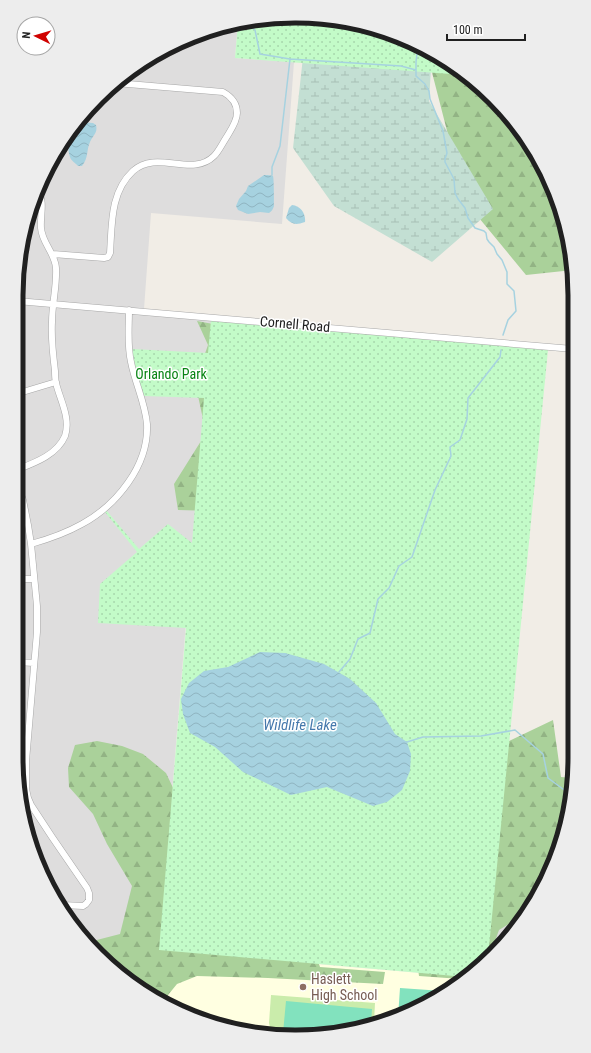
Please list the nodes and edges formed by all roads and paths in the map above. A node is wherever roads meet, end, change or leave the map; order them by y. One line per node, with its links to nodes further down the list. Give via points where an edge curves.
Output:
1 (124, 84): 3 (street, via 223,92 234,100 237,117 217,152 206,161 194,165 152,162 142,164 132,171 121,186 115,201 108,257)
2 (42, 197): 3 (street, via 41,228 45,242)
3 (53, 254): 5 (street, via 56,267)
4 (23, 302): 5 (street, Cornell Road)
5 (53, 304): 6 (street, Cornell Road); 8 (street, via 52,337)
6 (129, 310): 7 (street, Cornell Road); 12 (street, via 130,359 147,423 140,461 123,489 84,524)
7 (568, 349)
8 (56, 382): 9 (street); 10 (street, via 66,415 64,437 49,454)
9 (23, 392)
10 (23, 467)
11 (23, 504): 12 (street)
12 (31, 544): 14 (street)
13 (23, 579): 14 (street)
14 (34, 579): 16 (street, via 38,616)
15 (23, 662): 16 (street)
16 (34, 663): 17 (street, via 26,789 31,805 87,888 89,900 86,904)
17 (67, 905)

